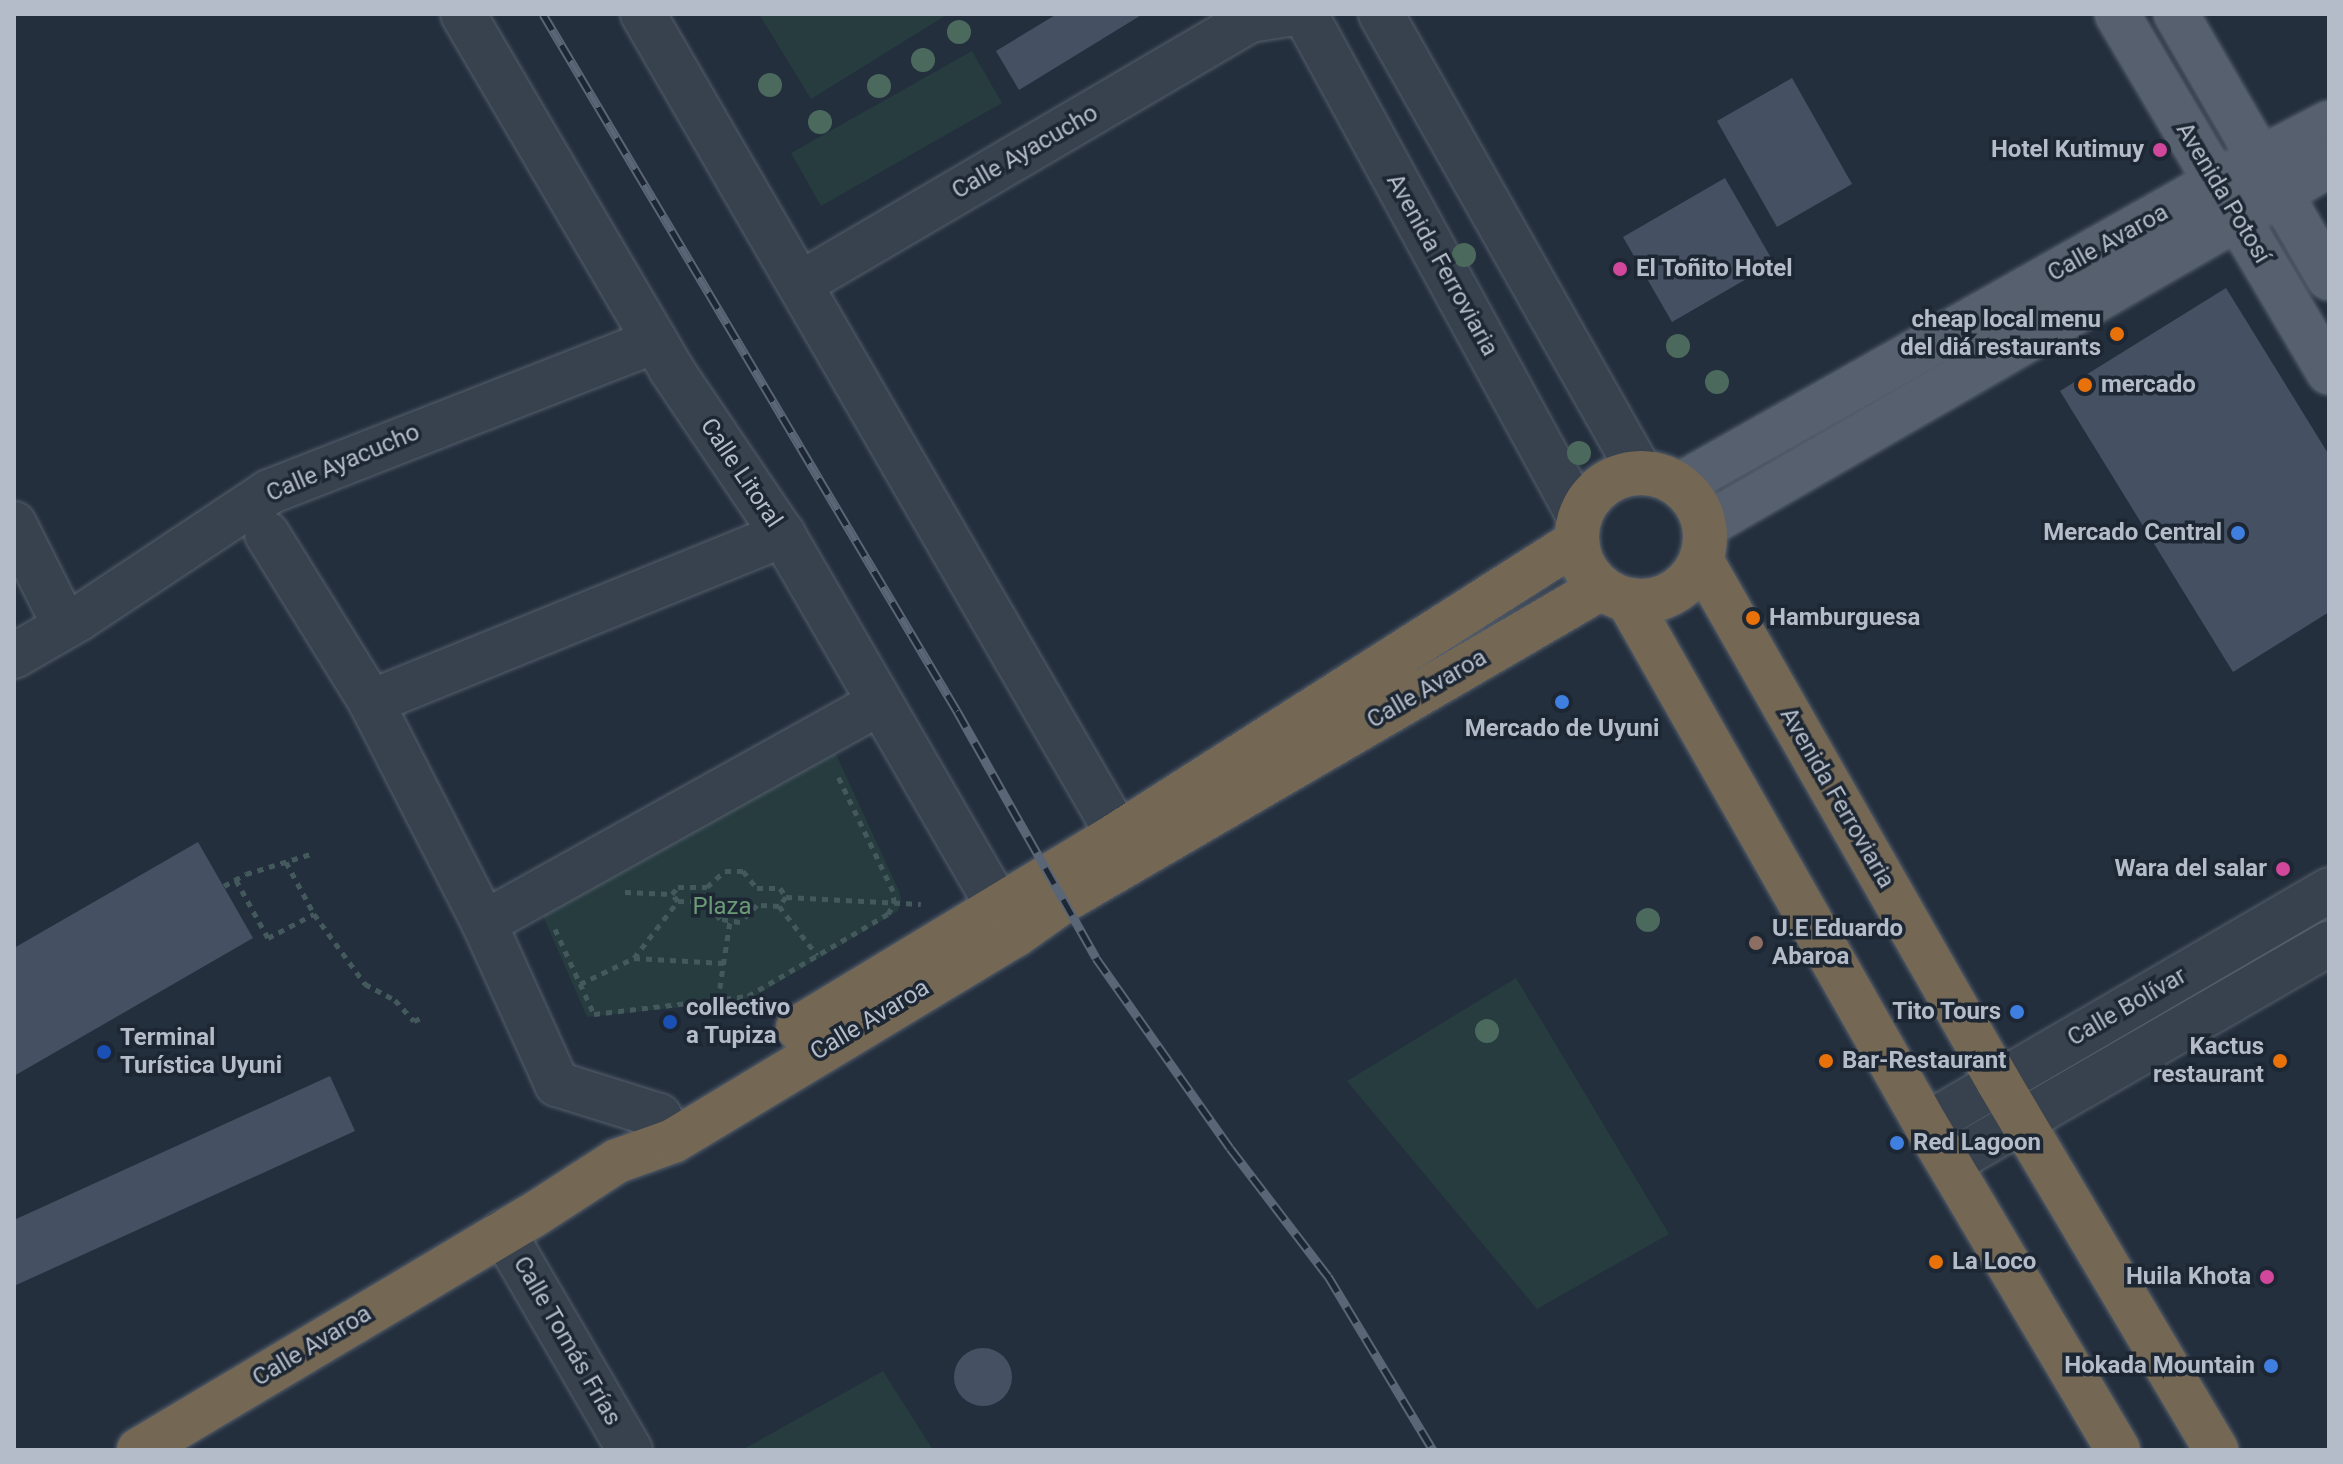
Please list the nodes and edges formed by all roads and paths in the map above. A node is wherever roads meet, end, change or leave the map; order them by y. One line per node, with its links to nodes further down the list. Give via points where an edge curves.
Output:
1 (463, 14): 14 (street, Calle Litoral)
2 (643, 14): 13 (street)
3 (1305, 14): 18 (street, Avenida Ferroviaria)
4 (1381, 14): 16 (street)
5 (2117, 14): 11 (main road, Avenida Potosí)
6 (2176, 14): 10 (main road, Avenida Potosí)
7 (1264, 16): 13 (street, Calle Ayacucho)
8 (2329, 123): 10 (main road, Calle Avaroa)
9 (2329, 165): 10 (main road, Calle Avaroa)
10 (2271, 177): 11 (main road, Calle Avaroa); 12 (main road, Avenida Potosí)
11 (2227, 200): 15 (main road, Avenida Potosí); 16 (main road, Calle Avaroa); 21 (main road, Calle Avaroa)
12 (2329, 278)
13 (800, 284): 28 (street)
14 (655, 341): 20 (street, Calle Litoral); 23 (street, Calle Ayacucho, via 269,492)
15 (2329, 372)
16 (1660, 478): 18 (highway, via 1620,475 1603,485); 21 (highway, via 1700,511)
17 (14, 524): 23 (street)
18 (1578, 529): 22 (highway, via 1589,575); 28 (highway, Calle Avaroa)
19 (267, 534): 25 (street)
20 (783, 535): 25 (street); 26 (street, Calle Litoral)
21 (1703, 543): 22 (highway, via 1692,576 1679,589 1646,601); 51 (highway, Avenida Ferroviaria)
22 (1615, 594): 41 (highway, Calle Avaroa, via 1073,895); 53 (highway)
23 (72, 622): 24 (street, Calle Ayacucho)
24 (14, 656)
25 (371, 702): 42 (street)
26 (880, 703): 27 (street); 41 (street, Calle Litoral)
27 (819, 737): 36 (path, via 893,891); 42 (street)
28 (1118, 834): 41 (highway, Calle Avaroa)
29 (314, 853): 30 (path)
30 (286, 862): 31 (path); 39 (path)
31 (236, 880): 32 (path); 39 (path, via 268,938)
32 (224, 886)
33 (2329, 890): 51 (street, Calle Bolívar)
34 (786, 897): 35 (path, via 780,888 757,888 743,871 725,871 707,887 678,887 672,894); 36 (path); 38 (path)
35 (678, 901): 40 (path, via 708,902 720,919); 45 (path)
36 (894, 903): 37 (path); 44 (path, via 888,914)
37 (924, 904)
38 (779, 906): 40 (path, via 757,905 740,922); 44 (path)
39 (314, 914): 50 (path, via 365,984 395,1000 414,1021)
40 (730, 921): 46 (path)
41 (1006, 921): 54 (highway, Calle Avaroa)
42 (484, 923): 54 (street, via 557,1084)
43 (2329, 944): 52 (street, Calle Bolívar)
44 (817, 955): 48 (path, via 748,996)
45 (634, 958): 46 (path); 47 (path)
46 (724, 963): 48 (path)
47 (580, 984)
48 (718, 1000): 49 (path)
49 (594, 1014)
50 (423, 1017)
51 (1998, 1081): 52 (highway, Avenida Ferroviaria); 53 (street, Calle Bolívar)
52 (2022, 1119): 55 (street, Calle Bolívar); 60 (highway, Avenida Ferroviaria)
53 (1926, 1125): 55 (highway)
54 (666, 1128): 56 (highway, Calle Avaroa)
55 (1949, 1163): 59 (highway)
56 (503, 1232): 57 (highway, Calle Avaroa); 58 (street, Calle Tomás Frías)
57 (139, 1450)
58 (630, 1450)
59 (2118, 1450)
60 (2216, 1450)

